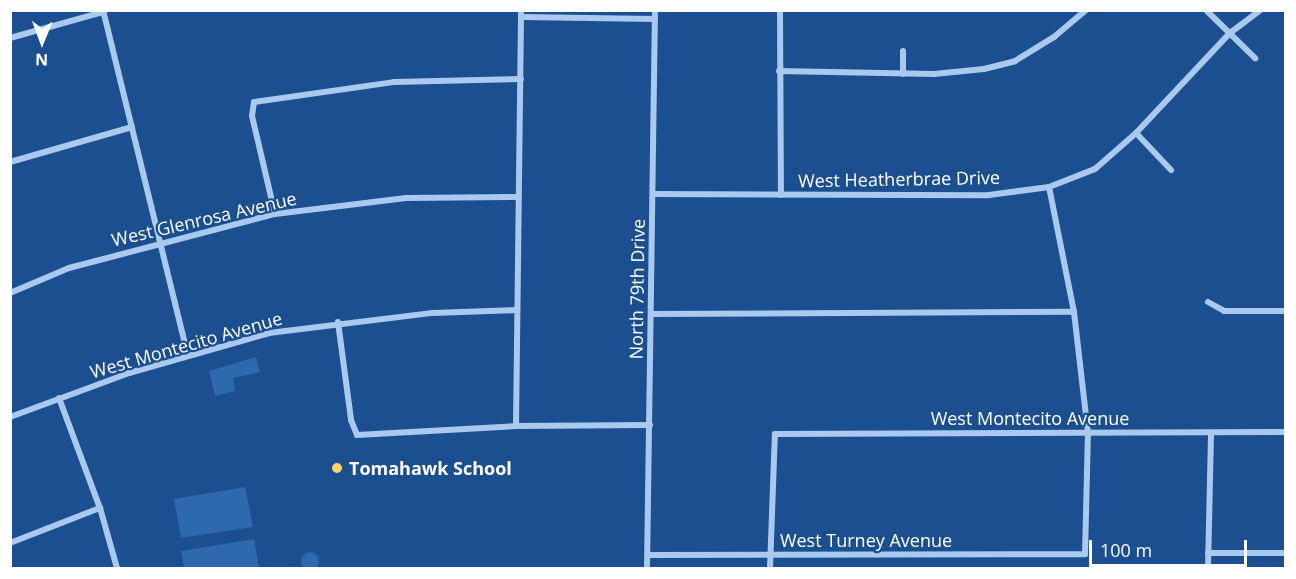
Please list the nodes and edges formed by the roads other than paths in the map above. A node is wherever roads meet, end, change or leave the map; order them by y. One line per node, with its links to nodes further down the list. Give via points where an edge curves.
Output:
1 (655, 10): 8 (street, North 79th Drive)
2 (780, 10): 13 (street)
3 (1086, 10): 14 (street, via 1054,38 1015,61 984,69)
4 (1206, 10): 9 (street)
5 (1260, 10): 9 (street, West Heatherbrae Drive)
6 (103, 11): 10 (street); 16 (street)
7 (521, 14): 8 (street); 15 (street)
8 (655, 19): 21 (street, North 79th Drive)
9 (1230, 33): 12 (street); 17 (street, West Heatherbrae Drive)
10 (10, 38)
11 (903, 51): 14 (street)
12 (1255, 58)
13 (779, 71): 14 (street); 22 (street)
14 (903, 74)
15 (520, 79): 23 (street); 24 (street, via 394,82 254,102 252,116)
16 (132, 127): 18 (street); 25 (street)
17 (1136, 133): 19 (street); 20 (street, West Heatherbrae Drive, via 1095,169)
18 (10, 162)
19 (1171, 170)
20 (1049, 187): 22 (street, West Heatherbrae Drive, via 989,195); 30 (street)
21 (653, 194): 22 (street, West Heatherbrae Drive); 31 (street, North 79th Drive)
22 (781, 195)
23 (519, 197): 24 (street, West Glenrosa Avenue, via 406,198); 28 (street)
24 (275, 214): 25 (street, West Glenrosa Avenue)
25 (161, 243): 26 (street, West Glenrosa Avenue, via 69,268); 33 (street)
26 (10, 292)
27 (1208, 302): 29 (street, via 1224,311)
28 (517, 310): 32 (street, West Montecito Avenue); 37 (street)
29 (1286, 311)
30 (1074, 312): 31 (street); 39 (street)
31 (651, 314): 36 (street, North 79th Drive)
32 (338, 322): 33 (street, West Montecito Avenue, via 269,333); 37 (street, via 351,420 357,435)
33 (188, 356): 34 (street, West Montecito Avenue)
34 (59, 398): 35 (street, West Montecito Avenue); 41 (street)
35 (10, 417)
36 (650, 425): 37 (street); 45 (street, North 79th Drive)
37 (516, 426)
38 (1286, 432): 40 (street, West Montecito Avenue)
39 (1088, 433): 40 (street, West Montecito Avenue); 46 (street, West Montecito Avenue, via 775,434); 46 (street, West Turney Avenue, via 1085,554)
40 (1211, 433): 44 (street)
41 (100, 508): 42 (street); 47 (street)
42 (10, 543)
43 (1286, 553): 44 (street)
44 (1208, 554): 50 (street)
45 (648, 555): 46 (street, West Turney Avenue); 48 (street, North 79th Drive)
46 (770, 555): 49 (street)
47 (117, 568)
48 (647, 568)
49 (770, 568)
50 (1208, 568)

